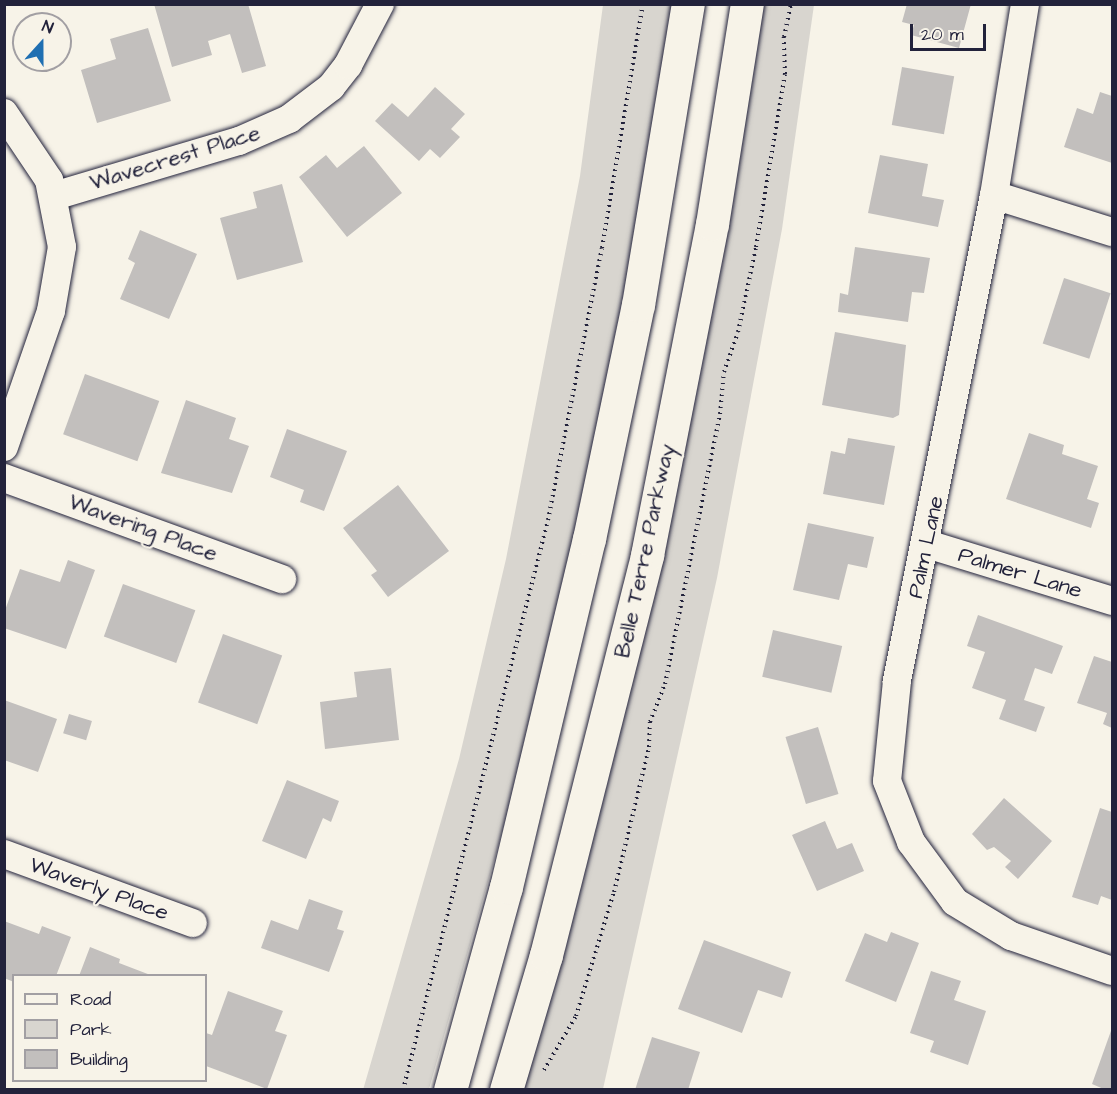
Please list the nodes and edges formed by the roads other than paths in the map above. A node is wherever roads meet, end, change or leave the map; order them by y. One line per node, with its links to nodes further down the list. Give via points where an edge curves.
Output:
1 (380, 4): 7 (street, Wavecrest Place, via 348,66 331,87 289,119 239,141)
2 (688, 4): 17 (main road, via 638,305 592,528 508,875)
3 (747, 4): 18 (main road, Belle Terre Parkway, via 712,224 647,555 549,944)
4 (1025, 4): 6 (street, Palm Lane)
5 (4, 113): 7 (street, via 42,164)
6 (994, 195): 8 (street); 11 (street, Palm Lane)
7 (54, 196): 9 (street, via 62,247 60,278)
8 (1113, 232)
9 (4, 447)
10 (4, 478): 12 (street, Wavering Place)
11 (927, 544): 13 (street, Palmer Lane); 16 (street, Palm Lane, via 897,681 887,749 887,781 899,818 939,885 971,916 1011,936)
12 (282, 579)
13 (1113, 601)
14 (4, 854): 15 (street, Waverly Place)
15 (193, 923)
16 (1113, 971)
17 (450, 1089)
18 (506, 1089)

